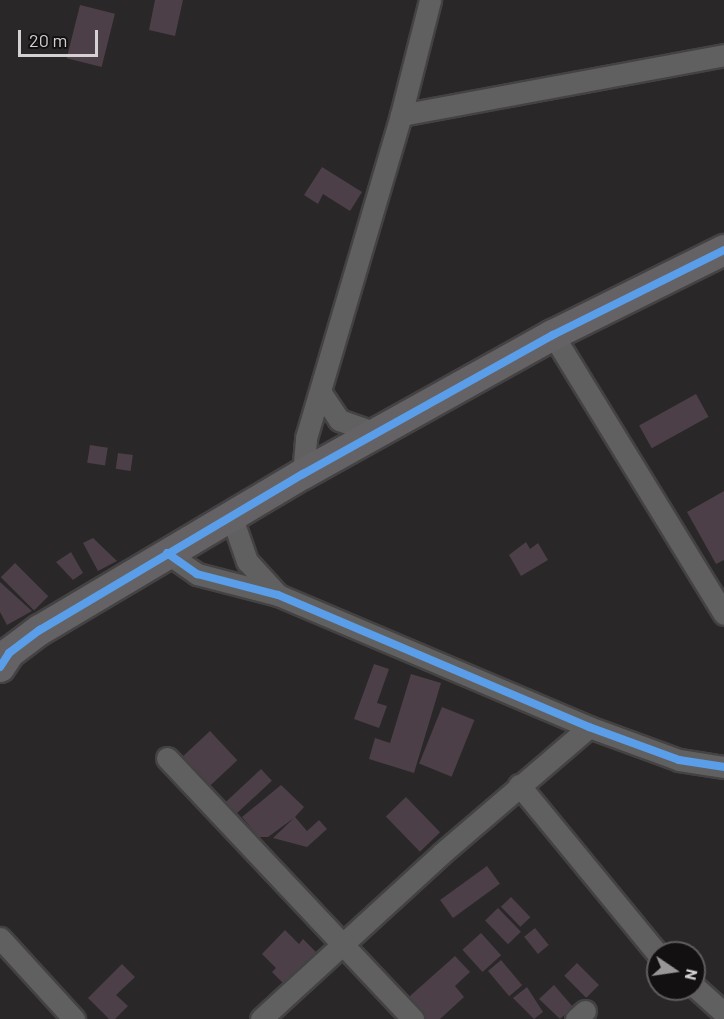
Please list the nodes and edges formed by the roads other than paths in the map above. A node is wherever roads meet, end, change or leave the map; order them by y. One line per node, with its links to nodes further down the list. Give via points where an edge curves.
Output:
1 (430, 0): 3 (street)
2 (724, 57): 3 (street)
3 (401, 115): 6 (street)
4 (724, 250): 5 (street)
5 (553, 335): 7 (street); 12 (street)
6 (321, 393): 7 (street, via 339,420); 8 (street, via 302,455)
7 (379, 434): 8 (street)
8 (303, 474): 9 (street)
9 (232, 518): 10 (street); 11 (street, via 247,561)
10 (167, 553): 11 (street, via 197,574); 13 (street, via 39,630 9,653)
11 (278, 595): 14 (street)
12 (724, 614)
13 (0, 667)
14 (589, 727): 16 (street, via 679,760); 17 (street)
15 (167, 759): 19 (street)
16 (724, 767)
17 (519, 785): 19 (street); 20 (street)
18 (0, 938): 23 (street)
19 (344, 942): 24 (street); 25 (street)
20 (646, 943)
21 (706, 997): 22 (street)
22 (724, 1014)
23 (74, 1019)
24 (261, 1019)
25 (413, 1019)

